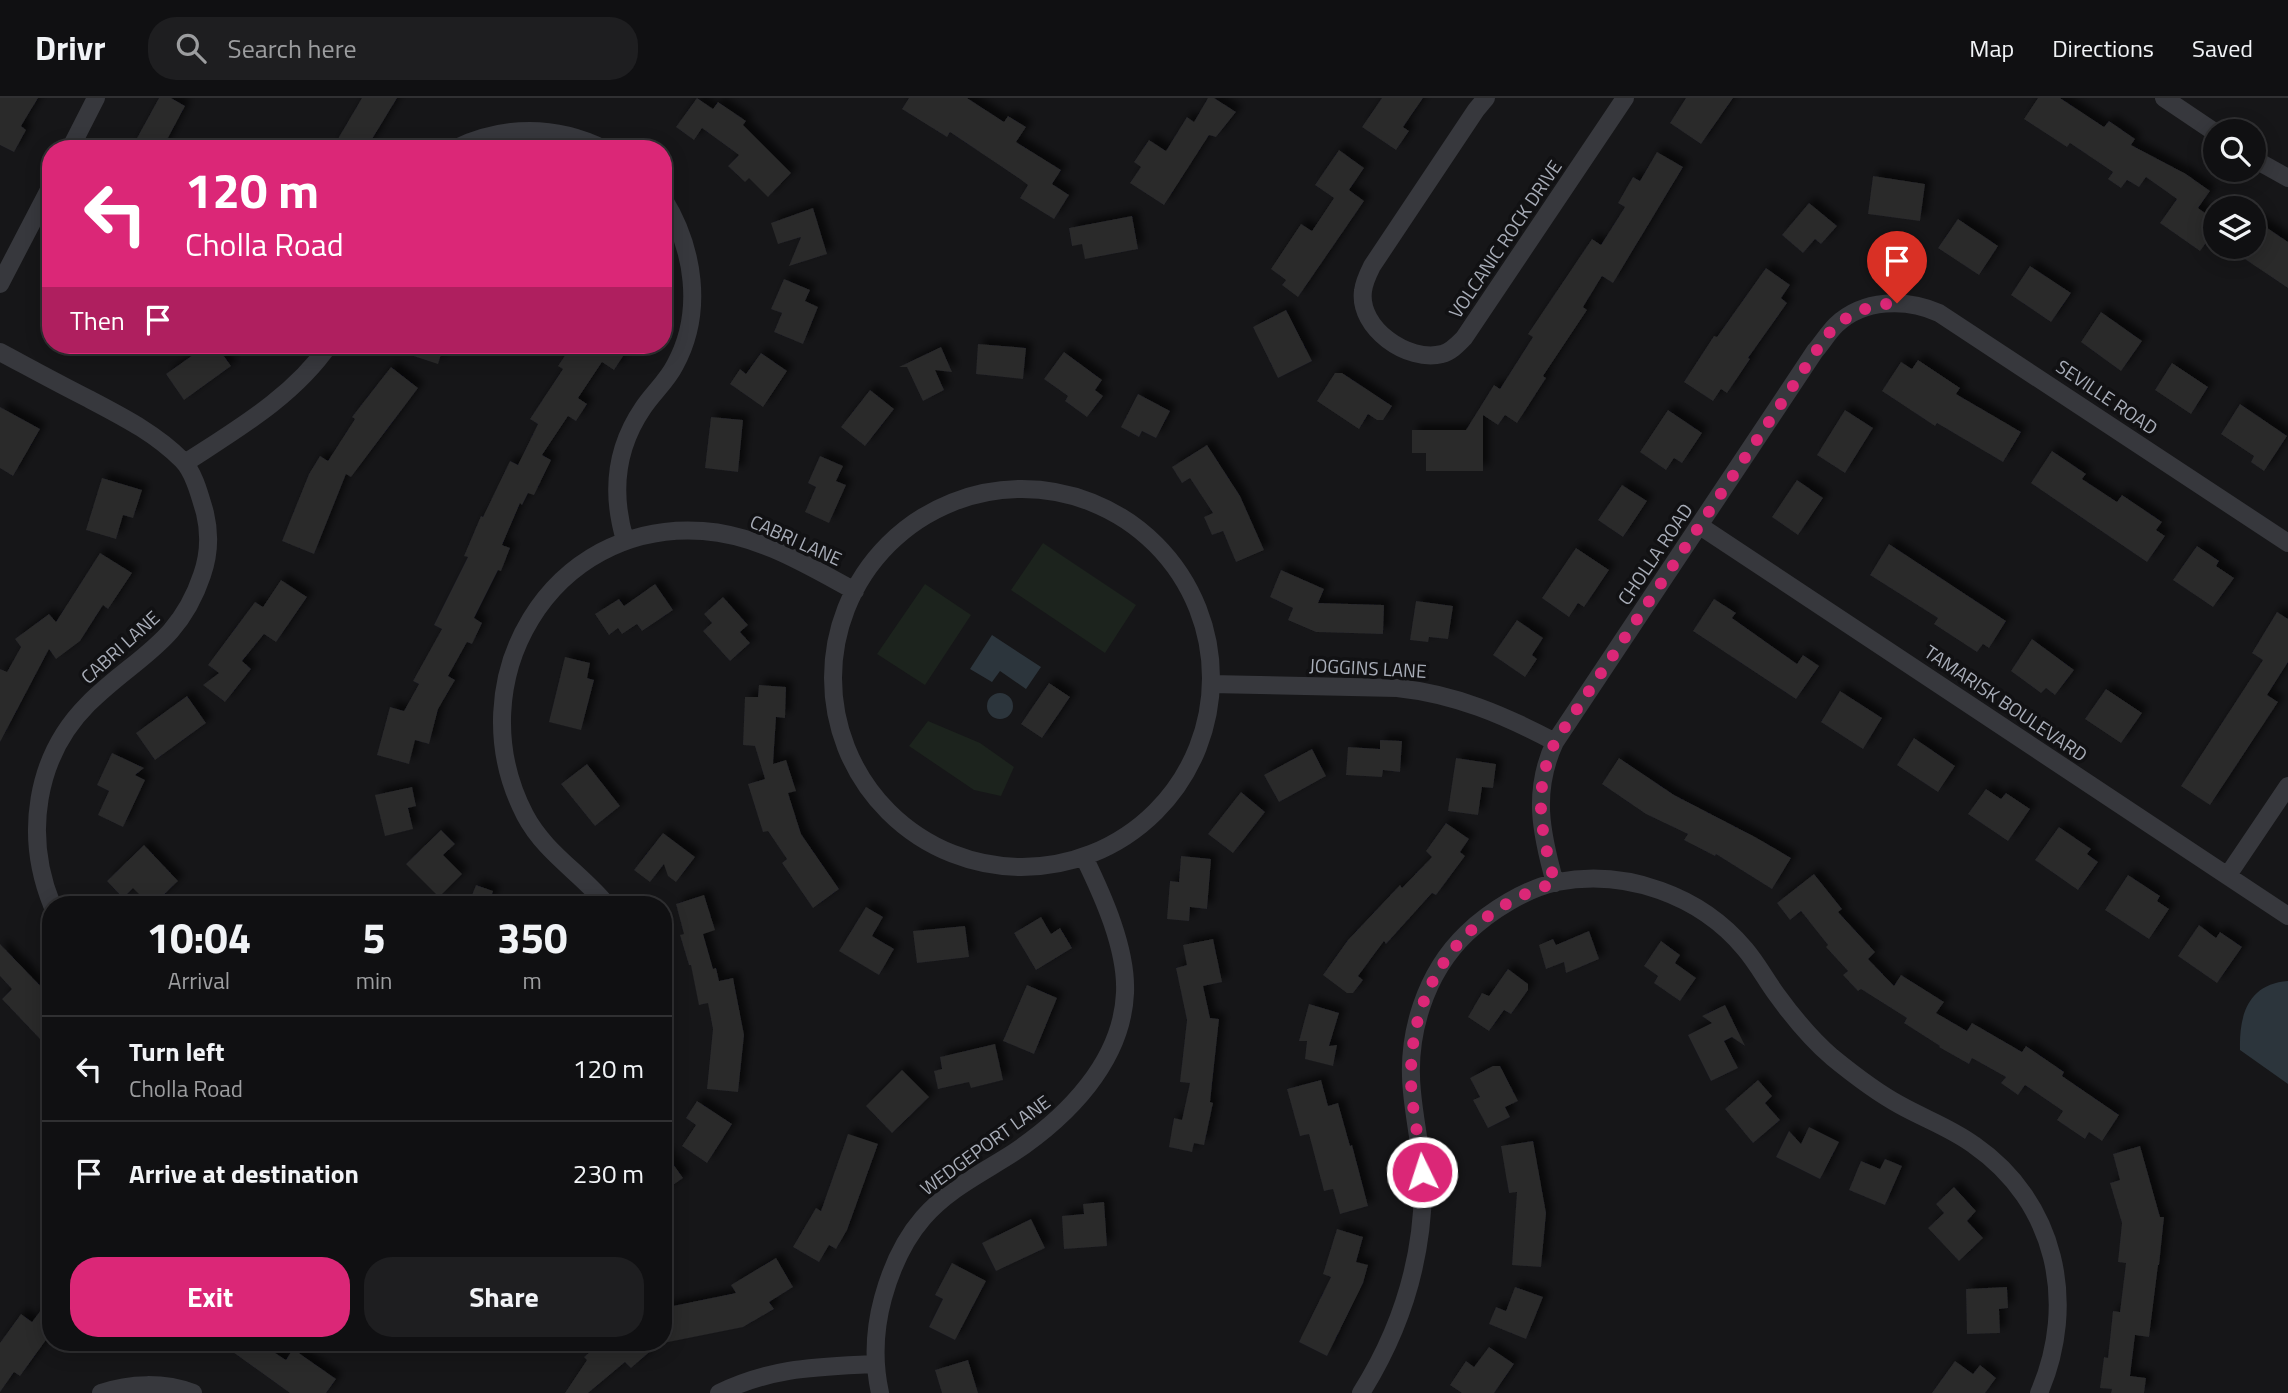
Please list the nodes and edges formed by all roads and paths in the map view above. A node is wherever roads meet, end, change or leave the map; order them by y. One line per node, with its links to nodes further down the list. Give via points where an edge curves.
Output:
1 (96, 98): 6 (street)
2 (1486, 98): 3 (street, VOLCANIC ROCK DRIVE, via 1365,280 1362,293 1367,317 1391,342 1415,353 1442,354 1464,338)
3 (1625, 98)
4 (2164, 98): 5 (street)
5 (2203, 124)
6 (75, 140)
7 (475, 140): 8 (street, via 527,130)
8 (582, 140)
9 (2266, 166): 10 (street)
10 (2288, 178)
11 (42, 203): 13 (street)
12 (672, 216): 19 (street, via 689,259 691,316 675,366 635,421 621,457 617,506)
13 (0, 284)
14 (1897, 303): 18 (street, CHOLLA ROAD, via 1869,307 1836,325); 20 (street, SEVILLE ROAD, via 1928,308 1951,319)
15 (0, 352): 17 (street, CABRI LANE, via 133,422)
16 (322, 354): 17 (street, via 277,400)
17 (185, 463): 28 (street, CABRI LANE, via 205,516 205,566 191,605 174,629 87,705 51,758 39,797 36,830)
18 (1700, 526): 23 (street, CHOLLA ROAD); 26 (street, TAMARISK BOULEVARD)
19 (625, 540): 21 (street, CABRI LANE, via 676,531 725,534 780,552); 29 (street, CABRI LANE, via 570,575 536,609 509,664 503,693 507,765 525,816 555,856)
20 (2288, 542)
21 (855, 591): 22 (street, via 886,548 938,510 968,497 1000,491 1065,494 1124,519 1172,562 1202,619); 25 (street, via 837,642 835,700 850,755 881,803 925,840 978,862 1035,867)
22 (1211, 684): 23 (street, JOGGINS LANE, via 1427,691 1479,705); 25 (street, via 1202,735 1175,789 1131,832)
23 (1555, 742): 27 (street, CHOLLA ROAD, via 1543,776 1540,817)
24 (2288, 786): 26 (street)
25 (1084, 857): 31 (street, WEDGEPORT LANE, via 1121,950 1125,994 1113,1043 1096,1075 1060,1118 966,1181 916,1227 899,1254 884,1294)
26 (2228, 875): 30 (street, TAMARISK BOULEVARD)
27 (1555, 883): 36 (street, via 1495,911 1465,935 1440,967 1422,1003 1411,1073 1423,1187 1419,1245 1398,1321); 37 (street, via 1627,882 1696,906 1745,948 1791,1013 1830,1056 1887,1098 1977,1146 2001,1168 2036,1218 2058,1283 2058,1328)
28 (49, 896)
29 (597, 896)
30 (2288, 916)
31 (874, 1364): 34 (street, via 769,1373); 35 (street, WEDGEPORT LANE)
32 (101, 1393): 33 (street, via 158,1385)
33 (193, 1393)
34 (719, 1393)
35 (880, 1393)
36 (1361, 1393)
37 (2039, 1393)

